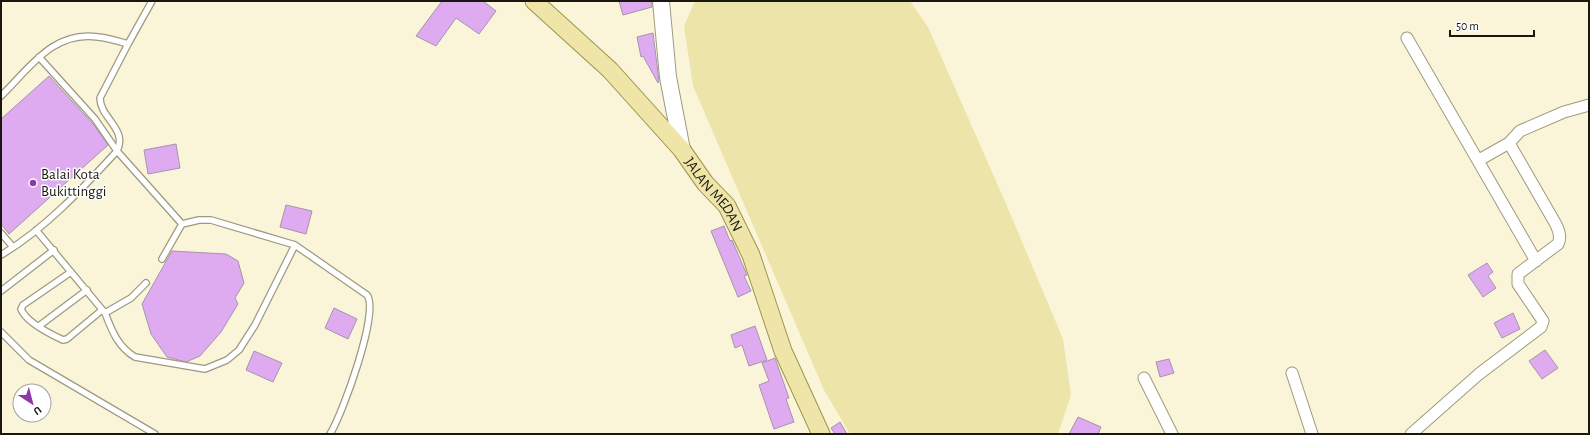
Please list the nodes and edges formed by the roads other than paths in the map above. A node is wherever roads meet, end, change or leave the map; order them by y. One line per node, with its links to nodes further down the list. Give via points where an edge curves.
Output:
1 (152, 1): 5 (lane)
2 (534, 1): 10 (main road, JALAN MEDAN, via 610,70)
3 (661, 1): 10 (street, via 668,77)
4 (1407, 38): 12 (street)
5 (128, 44): 6 (lane, via 98,37 74,37 53,45); 11 (lane, via 100,98 102,107 119,135 120,146)
6 (39, 57): 7 (lane); 11 (lane, via 95,119)
7 (1, 96)
8 (1589, 105): 9 (street, via 1564,112 1520,132)
9 (1509, 143): 12 (street); 21 (street, via 1559,234 1558,244)
10 (682, 150): 33 (main road, JALAN MEDAN, via 705,183 727,206 748,248 783,351)
11 (117, 151): 13 (lane); 14 (lane)
12 (1478, 160): 21 (street)
13 (182, 224): 16 (lane, via 211,220); 20 (lane)
14 (36, 230): 17 (lane); 18 (lane)
15 (1, 233): 17 (lane)
16 (294, 245): 26 (lane, via 255,325 239,350 213,367 205,369 135,357 118,341); 32 (lane, via 367,295 371,302 359,360 340,416)
17 (13, 247): 19 (lane)
18 (54, 250): 22 (lane); 25 (lane)
19 (1, 255)
20 (162, 259)
21 (1536, 261): 36 (street, via 1518,274 1518,284 1544,323 1479,374)
22 (71, 272): 24 (lane); 27 (lane, via 21,307 26,318)
23 (146, 283): 26 (lane, via 131,298)
24 (87, 290): 26 (lane); 27 (lane)
25 (1, 291)
26 (104, 312): 27 (lane, via 65,340 50,335)
27 (39, 326)
28 (1, 332): 31 (lane, via 29,360)
29 (1292, 373): 35 (street)
30 (1144, 378): 34 (street)
31 (155, 434)
32 (330, 434)
33 (821, 434)
34 (1172, 434)
35 (1312, 434)
36 (1411, 434)

